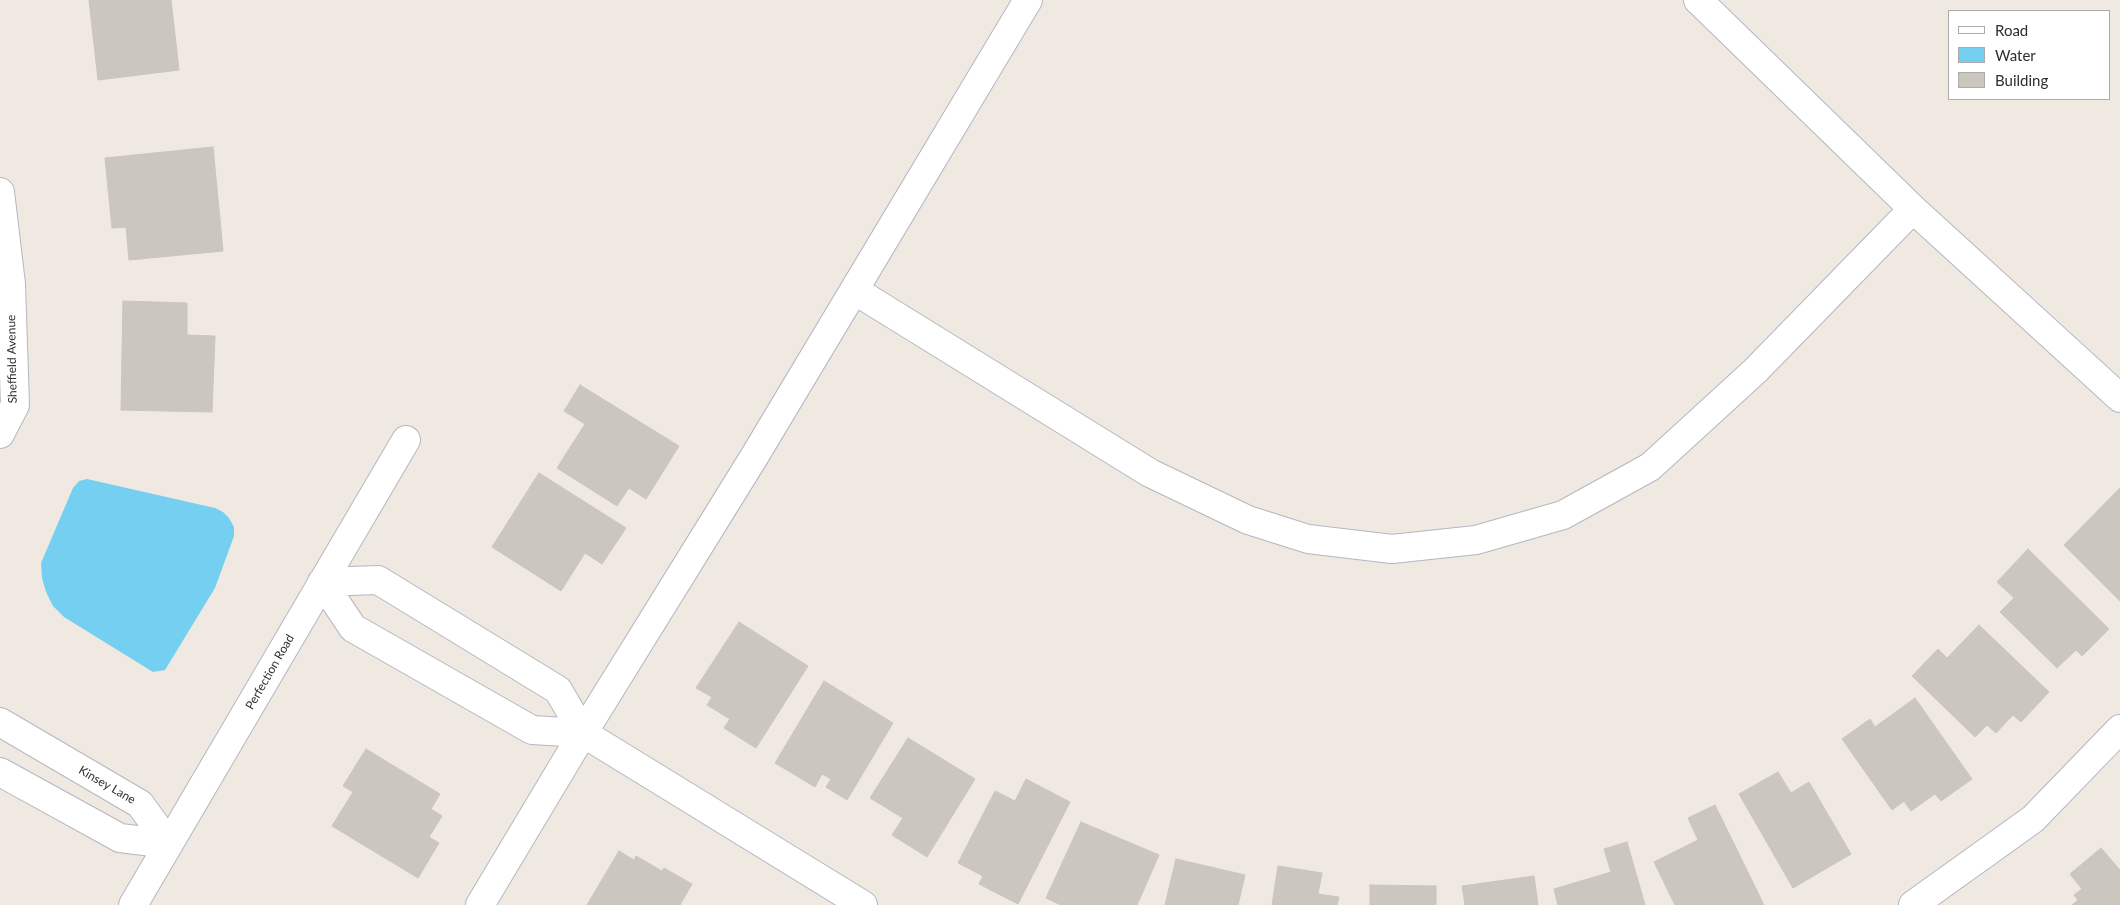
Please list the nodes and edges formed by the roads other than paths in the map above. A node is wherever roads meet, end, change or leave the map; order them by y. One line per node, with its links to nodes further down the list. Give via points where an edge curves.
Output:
1 (1028, 0): 5 (street)
2 (1698, 0): 4 (street)
3 (0, 192): 7 (street, Sheffield Avenue, via 11,284 15,405)
4 (1913, 209): 5 (street, via 1755,371 1650,467 1563,515 1476,540 1392,549 1308,540 1239,516 1150,473); 6 (street)
5 (854, 290): 12 (street)
6 (2120, 398)
7 (0, 434)
8 (406, 440): 9 (street, Perfection Road)
9 (322, 582): 12 (street, via 353,628 532,730); 12 (street, via 378,580 558,690); 14 (street, Perfection Road)
10 (0, 722): 14 (street, Kinsey Lane, via 140,804)
11 (2120, 729): 18 (street, via 2033,819)
12 (583, 733): 16 (street); 17 (street)
13 (0, 772): 14 (street, via 120,838)
14 (169, 844): 15 (street, Perfection Road)
15 (133, 905)
16 (480, 905)
17 (864, 905)
18 (1913, 905)

